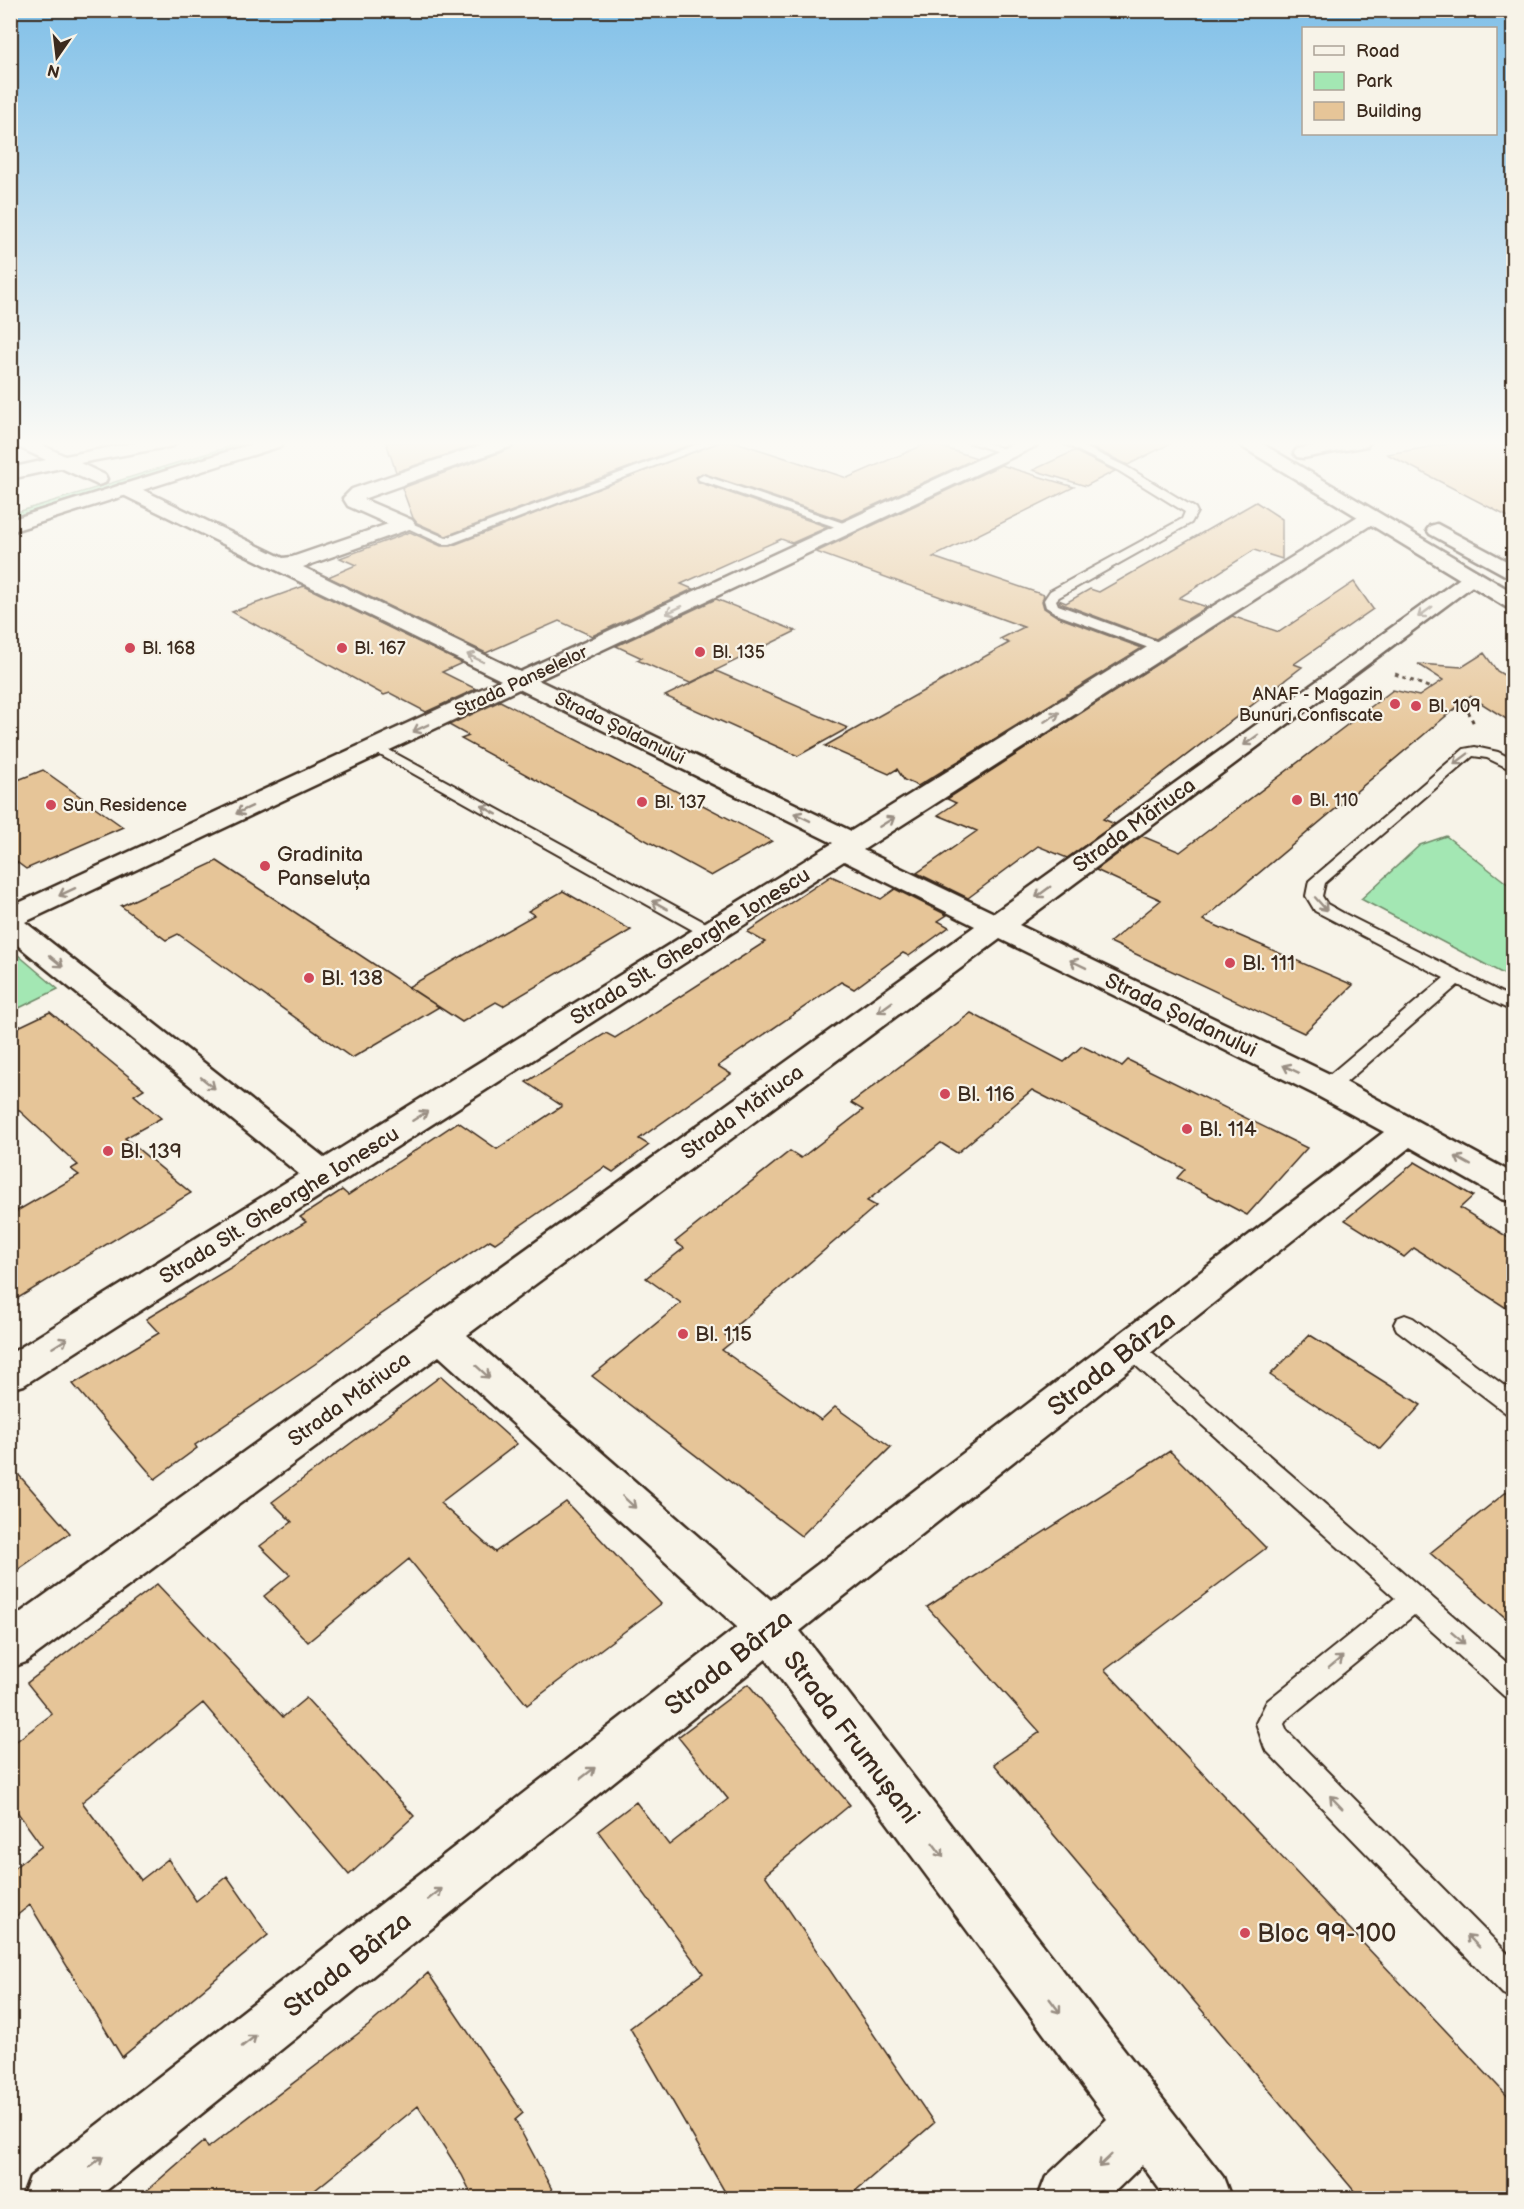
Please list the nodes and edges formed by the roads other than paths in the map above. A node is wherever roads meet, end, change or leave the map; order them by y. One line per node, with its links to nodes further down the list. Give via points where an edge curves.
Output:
1 (244, 545): 8 (street, Strada Șoldanului)
2 (344, 545): 8 (street)
3 (812, 545): 13 (street, Strada Panselelor, one-way to 13)
4 (1142, 545): 12 (lane, via 1054,594 1050,600 1052,606 1064,612)
5 (1324, 545): 12 (street, Strada Slt. Gheorghe Ionescu)
6 (1418, 545): 10 (street)
7 (1462, 545): 9 (street)
8 (280, 564): 13 (street, Strada Șoldanului, one-way to 8)
9 (1514, 574)
10 (1473, 578): 11 (street); 18 (street, Strada Măriuca, one-way to 18)
11 (1514, 602)
12 (1162, 648): 16 (street, Strada Slt. Gheorghe Ionescu, one-way to 12)
13 (522, 681): 14 (street, Strada Panselelor, one-way to 14); 16 (street, Strada Șoldanului, one-way to 13)
14 (378, 748): 17 (street, Strada Panselelor, one-way to 17); 19 (lane, one-way to 14)
15 (1514, 767): 20 (lane, one-way to 20, via 1495,755 1469,752 1317,881 1314,896 1320,907)
16 (848, 846): 18 (street, Strada Șoldanului); 19 (street, Strada Slt. Gheorghe Ionescu)
17 (13, 916): 24 (street, one-way to 24)
18 (997, 925): 22 (street, Strada Șoldanului, one-way to 18); 27 (street, Strada Măriuca, one-way to 27)
19 (711, 933): 24 (street, Strada Slt. Gheorghe Ionescu, one-way to 19)
20 (1456, 977): 21 (lane); 22 (lane)
21 (1514, 1006)
22 (1328, 1088): 23 (street, Strada Șoldanului)
23 (1409, 1130): 25 (street, Strada Șoldanului, one-way to 23); 28 (street, Strada Bârza)
24 (324, 1176): 29 (street, Strada Slt. Gheorghe Ionescu, one-way to 24)
25 (1514, 1190)
26 (1405, 1324): 30 (lane)
27 (439, 1333): 32 (street, Strada Frumușani, one-way to 32); 33 (street, Strada Măriuca)
28 (1131, 1348): 31 (lane); 32 (street, Strada Bârza)
29 (10, 1374)
30 (1514, 1406)
31 (1414, 1599): 34 (lane, one-way to 34); 35 (lane, one-way to 31, via 1275,1739 1270,1723 1277,1710)
32 (771, 1628): 36 (street, Strada Frumușani, one-way to 36); 37 (street, Strada Bârza, one-way to 32)
33 (10, 1647)
34 (1514, 1687)
35 (1514, 1983)
36 (1143, 2124): 38 (street, one-way to 38); 39 (street, Strada Frumușani)
37 (51, 2199)
38 (1067, 2199)
39 (1202, 2199)

